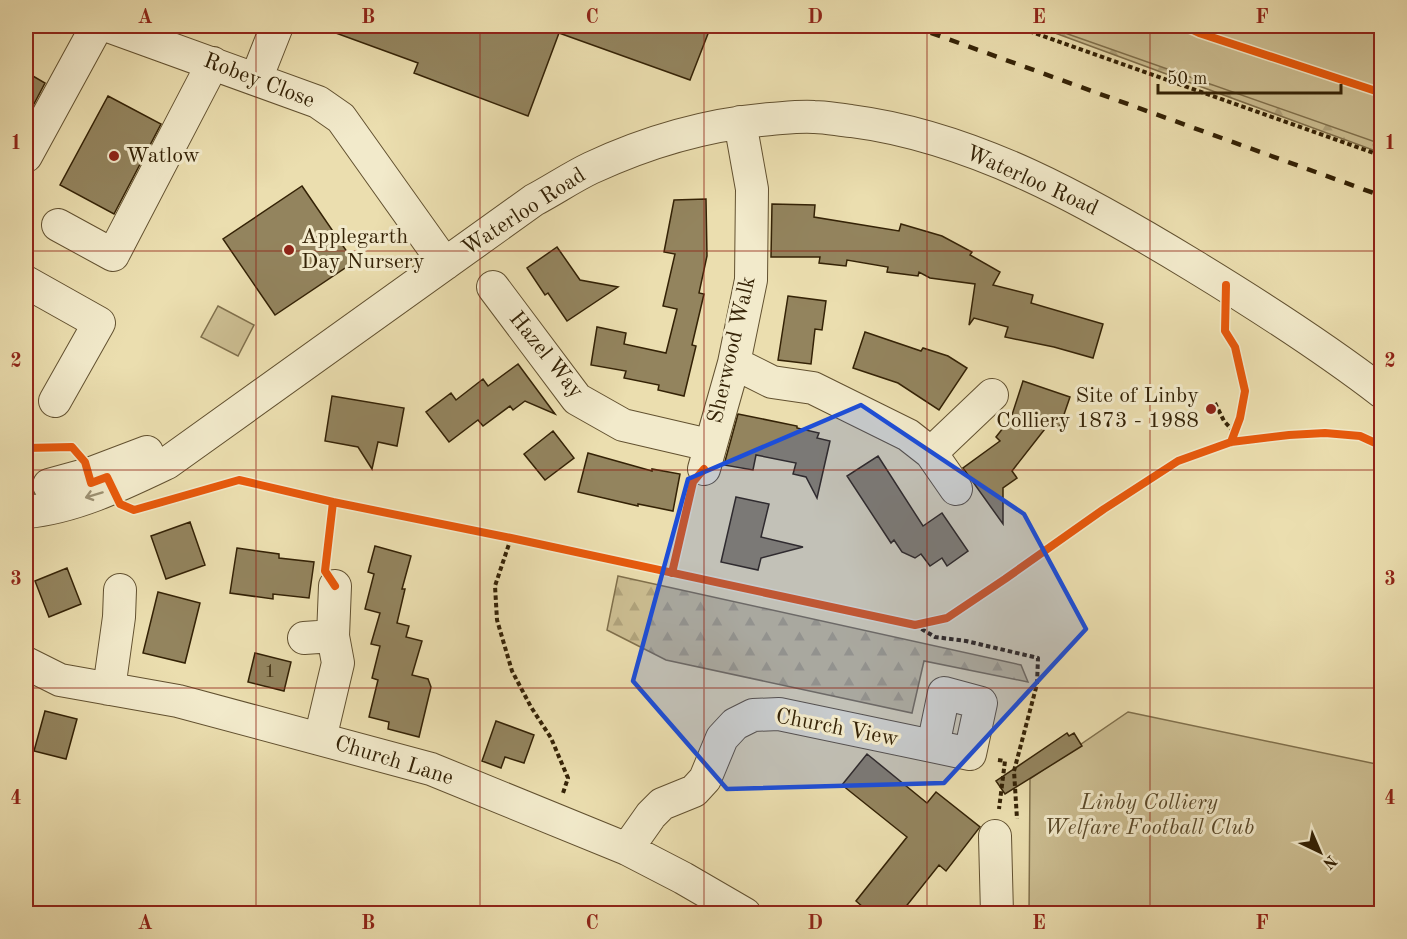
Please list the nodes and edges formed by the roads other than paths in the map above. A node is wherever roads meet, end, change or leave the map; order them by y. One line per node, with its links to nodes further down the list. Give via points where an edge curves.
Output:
1 (97, 26): 7 (street)
2 (108, 26): 4 (street, Robey Close)
3 (277, 26): 5 (street)
4 (213, 63): 5 (street, Robey Close); 8 (street, via 113,255)
5 (256, 79): 9 (street, Robey Close, via 318,102 341,118)
6 (740, 122): 9 (street, Waterloo Road, via 645,144 589,169 534,200); 12 (street, Sherwood Walk, via 752,189 751,280); 13 (street, Waterloo Road, via 813,116 879,125 990,157 1125,223 1229,287)
7 (26, 156)
8 (58, 225)
9 (445, 264): 16 (street, Waterloo Road)
10 (26, 282): 15 (street, via 99,323)
11 (493, 286): 18 (street, Hazel Way, via 577,399 623,425)
12 (734, 363): 17 (street, via 772,382 813,388 908,435); 18 (street, Sherwood Walk)
13 (1382, 392)
14 (992, 395): 17 (street)
15 (55, 400)
16 (219, 427): 20 (street, Waterloo Road, via 89,474); 21 (street, Waterloo Road, one-way to 21, via 167,463 112,489)
17 (930, 453): 19 (street)
18 (706, 457)
19 (956, 489)
20 (26, 492)
21 (26, 512)
22 (335, 586): 26 (street, via 318,637 338,663)
23 (120, 590): 25 (street)
24 (26, 663): 25 (street, Church Lane, via 60,680)
25 (109, 689): 26 (street, Church Lane, via 178,701)
26 (320, 739): 29 (street, Church Lane, via 431,769)
27 (933, 746): 27 (street, Church View, via 970,754 981,702 944,693); 29 (street, Church View, via 779,714 753,714 735,724 722,738 705,779 694,791 662,804)
28 (1006, 833): 31 (street)
29 (627, 849): 30 (street, Church Lane)
30 (744, 914)
31 (997, 914)

